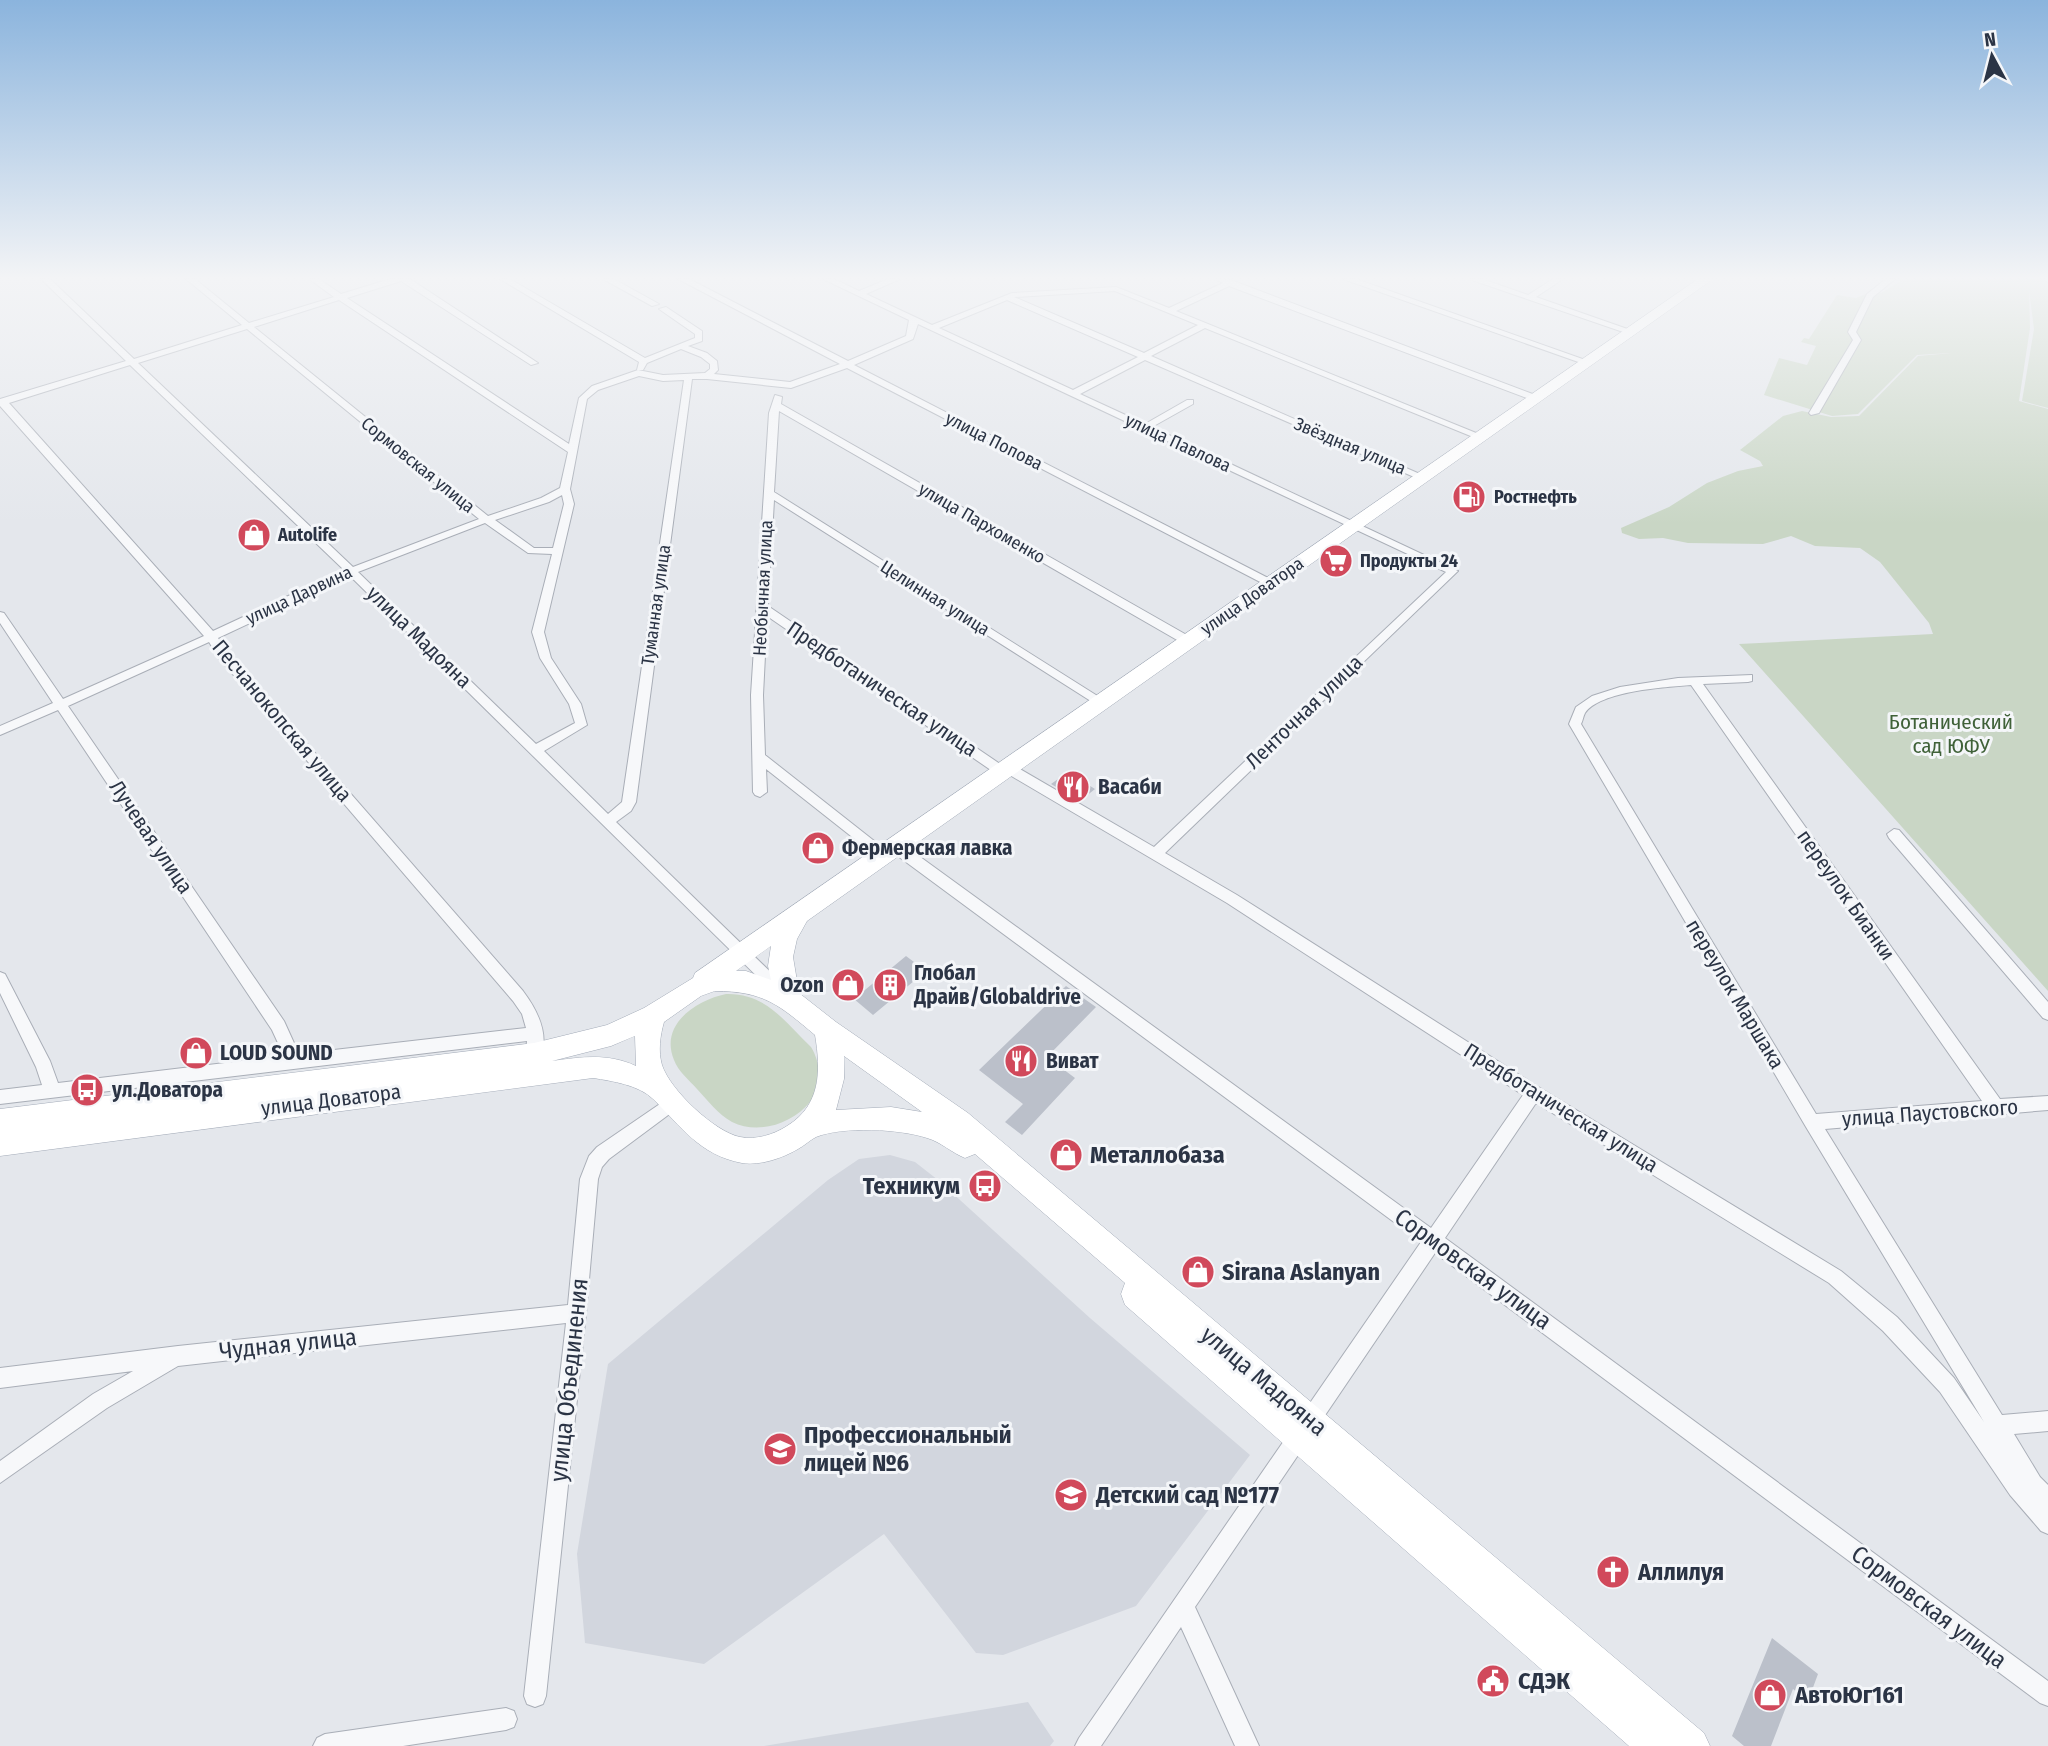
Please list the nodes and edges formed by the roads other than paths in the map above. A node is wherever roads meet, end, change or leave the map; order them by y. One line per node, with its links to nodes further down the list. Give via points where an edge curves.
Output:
1 (290, 360): 35 (street, Сормовская улица)
2 (434, 360): 31 (street)
3 (530, 360): 17 (street)
4 (711, 360): 20 (street, via 714,370)
5 (837, 360): 18 (street, улица Попова)
6 (856, 360): 18 (street)
7 (1004, 360): 23 (street, улица Павлова)
8 (1137, 360): 23 (street)
9 (1152, 360): 32 (street, Звёздная улица)
10 (1289, 360): 30 (street)
11 (1437, 360): 24 (street)
12 (1583, 360): 16 (street)
13 (1845, 360): 28 (street)
14 (133, 361): 26 (street); 38 (street, улица Мадояна)
15 (644, 361): 19 (street)
16 (1587, 362): 24 (main road, улица Доватора)
17 (534, 363)
18 (846, 365): 22 (street, via 802,383); 40 (street, улица Попова)
19 (638, 373): 21 (street); 31 (street, via 595,388 583,398)
20 (707, 376): 21 (street); 22 (street)
21 (688, 379): 54 (street, Туманная улица, via 629,802)
22 (781, 386): 27 (street, Необычная улица)
23 (1073, 394): 29 (street, улица Павлова)
24 (1535, 398): 30 (main road, улица Доватора)
25 (1190, 402): 29 (street)
26 (1, 403): 43 (street, Песчанокопская улица)
27 (775, 405): 34 (street, Необычная улица); 44 (street, улица Пархоменко)
28 (1814, 413)
29 (1144, 428): 36 (street, улица Павлова)
30 (1481, 437): 32 (main road, улица Доватора)
31 (571, 450): 33 (street)
32 (1424, 478): 36 (main road, улица Доватора)
33 (565, 489): 35 (street, улица Дарвина); 37 (street, via 569,504)
34 (769, 493): 41 (street, Необычная улица); 47 (street, Целинная улица)
35 (486, 519): 37 (street, Сормовская улица, via 532,551); 38 (street, улица Дарвина)
36 (1353, 526): 39 (street, улица Павлова); 40 (main road, улица Доватора)
37 (557, 551): 50 (street, via 539,643 582,719 579,727)
38 (351, 571): 43 (street, улица Дарвина); 50 (street, улица Мадояна)
39 (1453, 571): 57 (street, Ленточная улица)
40 (1270, 583): 44 (main road, улица Доватора)
41 (762, 607): 51 (street, Необычная улица); 52 (street, Предботаническая улица)
42 (0, 615): 48 (street, Лучевая улица)
43 (211, 636): 48 (street, улица Дарвина); 66 (street, Песчанокопская улица, via 519,996 531,1013)
44 (1188, 641): 47 (main road, улица Доватора)
45 (1748, 678): 46 (street, переулок Маршака)
46 (1695, 682): 73 (street, переулок Бианки); 75 (street, переулок Маршака, via 1630,688 1597,697 1579,709 1575,724)
47 (1101, 702): 52 (main road, улица Доватора)
48 (62, 705): 49 (street, улица Дарвина); 67 (street, Лучевая улица, via 278,1026)
49 (0, 731)
50 (536, 750): 54 (street, улица Мадояна)
51 (759, 757): 53 (street, Необычная улица); 56 (street, Сормовская улица)
52 (1005, 770): 56 (main road, улица Доватора); 57 (street, Предботаническая улица)
53 (760, 792)
54 (607, 821): 59 (street, улица Мадояна)
55 (1894, 834): 63 (street)
56 (891, 851): 58 (main road, улица Доватора); 78 (street, Сормовская улица)
57 (1155, 854): 69 (street, Предботаническая улица)
58 (798, 915): 59 (main road, улица Доватора); 62 (main road, улица Доватора, via 780,953 780,975)
59 (741, 954): 61 (main road, улица Доватора); 62 (street, улица Мадояна)
60 (0, 978): 68 (street, via 44,1066)
61 (692, 988): 62 (main road, via 715,981 746,981); 64 (main road)
62 (789, 999): 65 (main road)
63 (2048, 1013)
64 (653, 1016): 66 (main road, улица Доватора, via 611,1035); 70 (main road, via 646,1047 650,1070)
65 (827, 1030): 76 (main road, via 831,1085); 84 (main road, улица Мадояна, via 958,1122)
66 (535, 1044): 67 (street, улица Доватора); 74 (main road, улица Доватора)
67 (295, 1063): 68 (street, улица Доватора)
68 (51, 1091): 71 (street, улица Доватора)
69 (1534, 1093): 78 (street); 87 (street, Предботаническая улица, via 1862,1297 1947,1385 2017,1488)
70 (666, 1095): 76 (main road, via 716,1141 742,1150 772,1147); 77 (main road, улица Доватора, via 621,1071 593,1068); 79 (street, улица Объединения, via 595,1162 589,1179)
71 (0, 1097)
72 (2048, 1103): 73 (street, улица Паустовского)
73 (1996, 1107): 75 (street, улица Паустовского)
74 (0, 1121)
75 (1812, 1122): 83 (street, переулок Маршака)
76 (811, 1126): 84 (main road, улица Мадояна, via 870,1118 950,1132)
77 (0, 1143)
78 (1433, 1240): 84 (street); 89 (street, Сормовская улица)
79 (577, 1313): 80 (street, Чудная улица); 90 (street, улица Объединения)
80 (178, 1356): 81 (street, Чудная улица); 85 (street, via 100,1401)
81 (0, 1378)
82 (2048, 1421): 83 (street)
83 (1997, 1425): 86 (street)
84 (1306, 1429): 88 (street); 95 (main road, улица Мадояна); 96 (main road, улица Мадояна)
85 (0, 1473)
86 (2048, 1500)
87 (2048, 1524)
88 (1184, 1606): 93 (street); 94 (street)
89 (2048, 1695)
90 (535, 1696)
91 (506, 1719): 92 (street)
92 (325, 1746)
93 (1087, 1746)
94 (1247, 1746)
95 (1658, 1746)
96 (1691, 1746)

